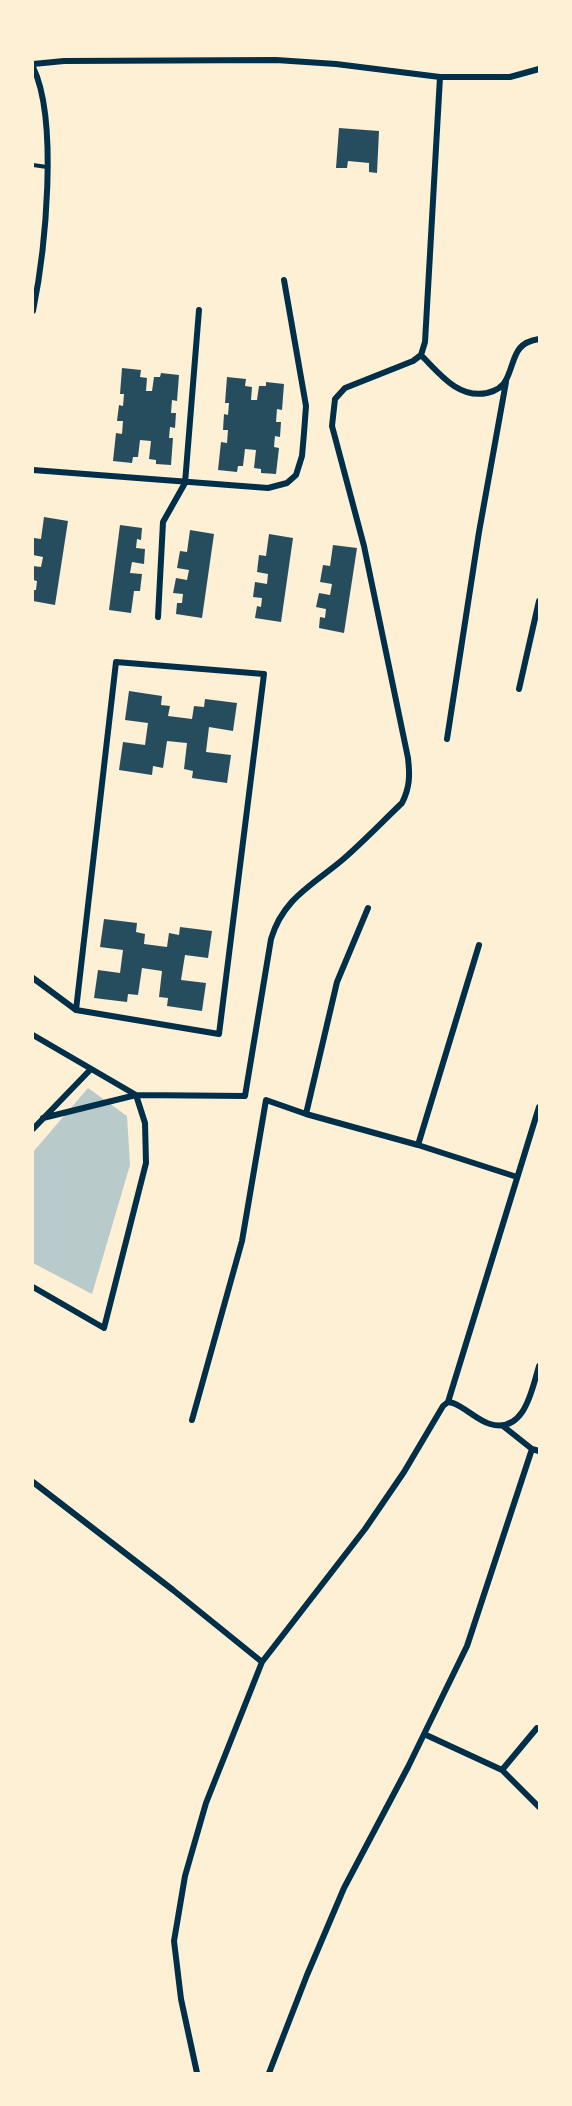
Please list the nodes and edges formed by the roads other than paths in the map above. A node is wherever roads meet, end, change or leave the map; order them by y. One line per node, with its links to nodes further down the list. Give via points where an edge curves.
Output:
1 (33, 66): 3 (street, via 64,61 276,60); 5 (street, via 44,103)
2 (539, 69): 3 (street, via 510,76)
3 (440, 77): 10 (street, via 428,305)
4 (33, 165): 5 (lane)
5 (48, 167): 8 (street, via 40,277)
6 (284, 280): 13 (street, via 306,406 302,456 296,475 287,483 268,488)
7 (199, 310): 13 (street)
8 (33, 311)
9 (539, 339): 11 (street, via 525,343 515,354)
10 (421, 355): 11 (street, via 462,391 495,391); 24 (street, via 413,362 345,388 335,399 332,426 364,546 408,758 407,794 342,859 291,901 276,922 245,1096)
11 (506, 382): 17 (street)
12 (33, 470): 13 (street)
13 (185, 483): 15 (street, via 163,522)
14 (539, 601): 16 (street)
15 (158, 617)
16 (519, 689)
17 (447, 739)
18 (368, 908): 26 (street, via 337,982)
19 (479, 945): 29 (street)
20 (33, 978): 21 (street)
21 (76, 1010): 21 (street, via 219,1034 264,674 116,662)
22 (33, 1035): 23 (street)
23 (90, 1070): 24 (street); 27 (street)
24 (136, 1095): 27 (street); 31 (street, via 145,1123 146,1163 104,1328)
25 (539, 1107): 30 (street)
26 (306, 1114): 29 (street); 34 (street, via 266,1100 242,1241)
27 (44, 1118): 28 (street)
28 (33, 1129)
29 (418, 1145): 30 (street)
30 (517, 1177): 33 (street)
31 (33, 1287)
32 (539, 1366): 35 (street, via 527,1407 513,1422)
33 (448, 1402): 35 (street, via 490,1424); 38 (street, via 365,1529)
34 (192, 1420)
35 (503, 1426): 36 (street)
36 (535, 1450): 40 (street, via 467,1646)
37 (33, 1482): 38 (street)
38 (262, 1662): 43 (street, via 206,1803 185,1876 174,1941 181,1999)
39 (539, 1729): 41 (street)
40 (423, 1734): 41 (street); 44 (street, via 344,1888)
41 (502, 1770): 42 (street)
42 (539, 1807)
43 (197, 2073)
44 (270, 2073)

